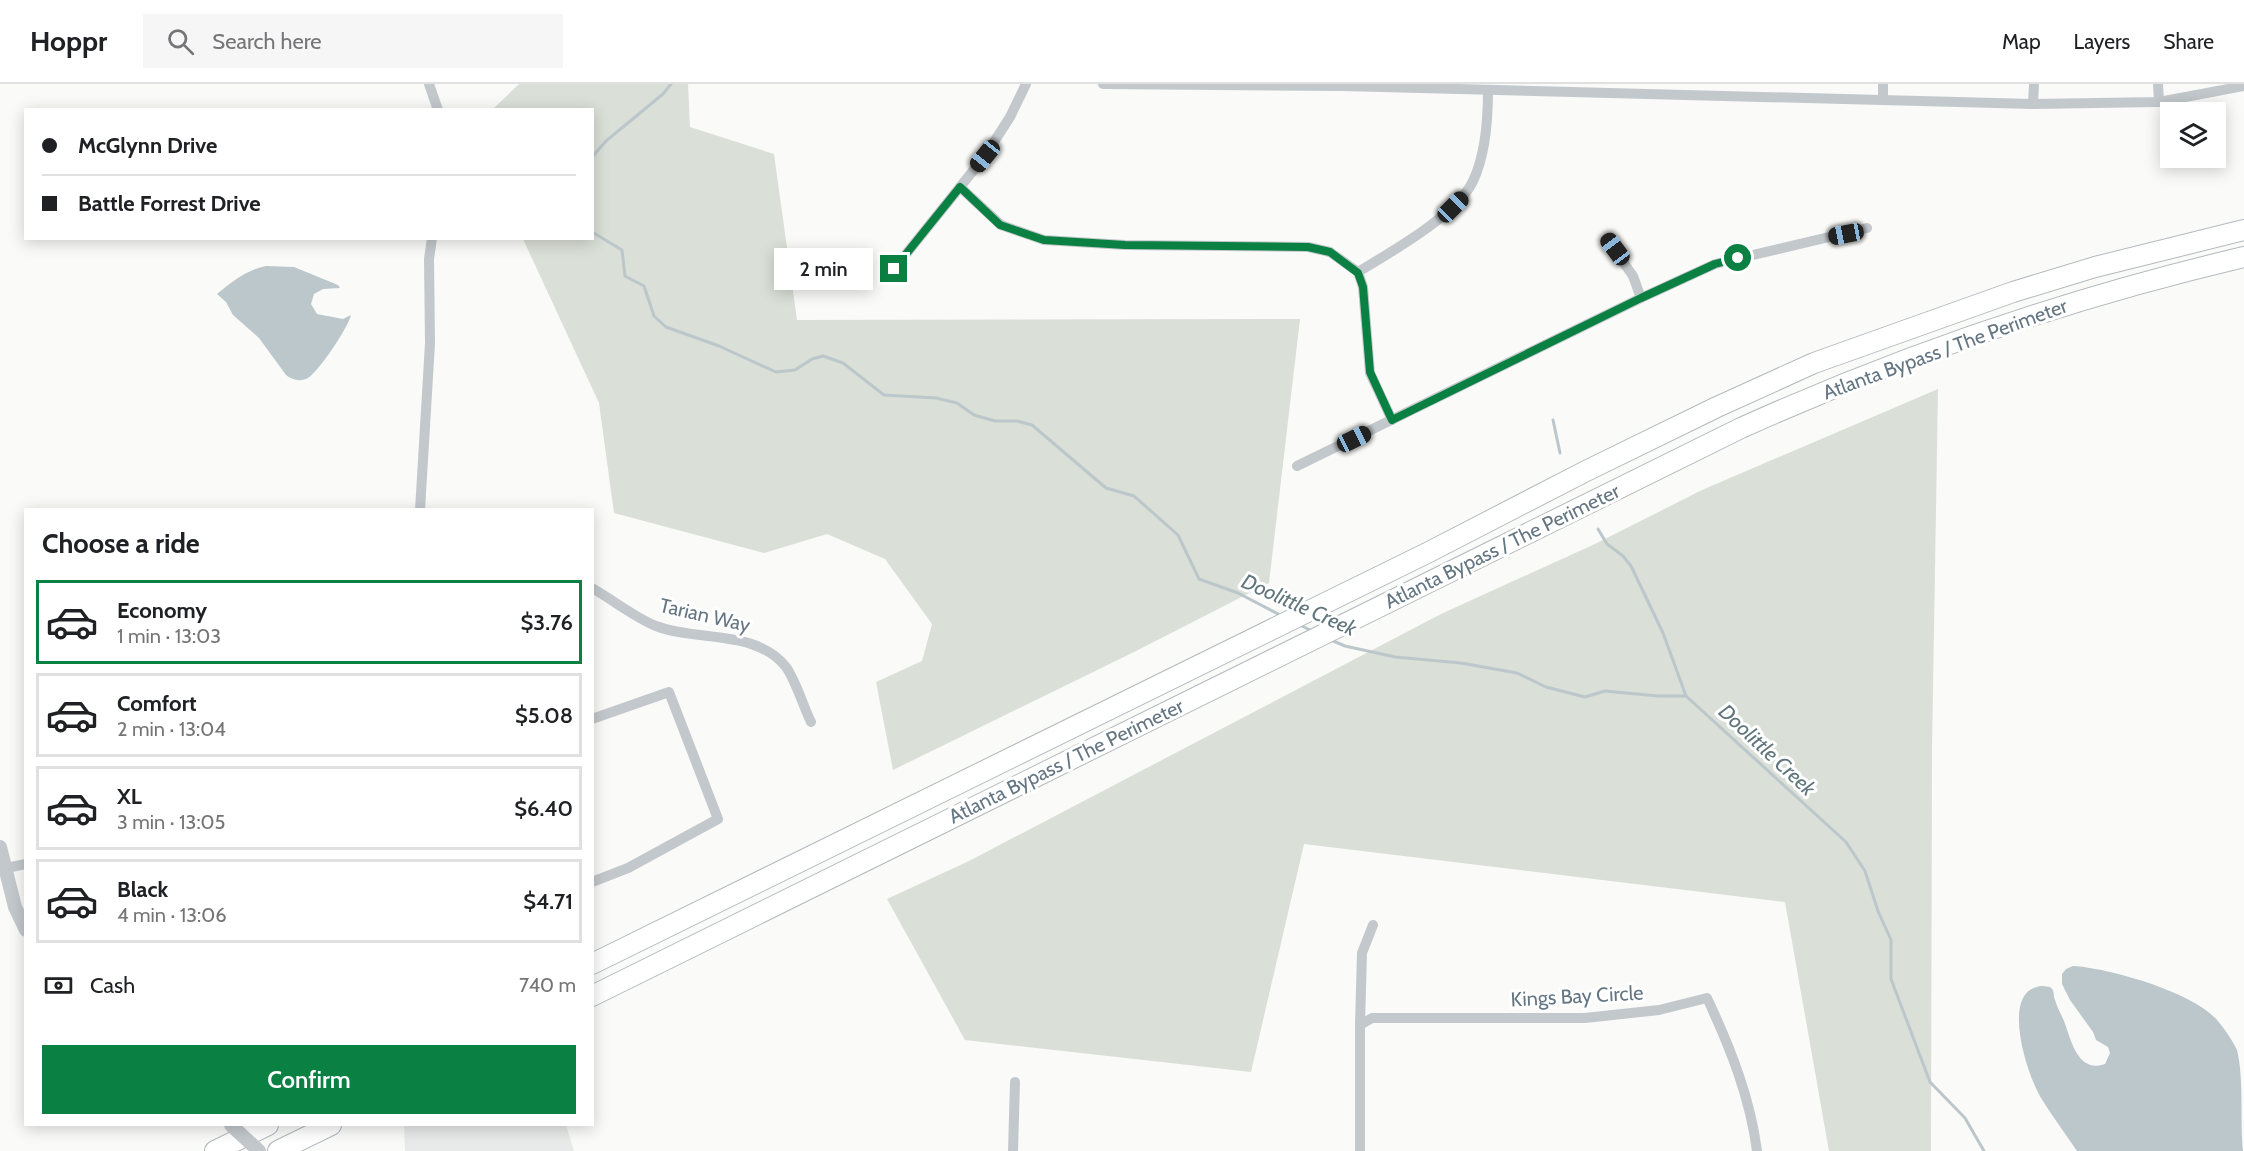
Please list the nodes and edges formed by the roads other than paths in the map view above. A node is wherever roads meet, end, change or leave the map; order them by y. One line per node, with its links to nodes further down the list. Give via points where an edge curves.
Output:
1 (429, 84): 14 (street)
2 (1026, 84): 15 (street, via 992,147)
3 (1103, 84): 7 (street)
4 (1883, 84): 11 (street)
5 (2034, 84): 13 (street)
6 (2158, 84): 12 (street)
7 (1343, 85): 9 (street)
8 (2244, 86): 12 (street)
9 (1488, 90): 10 (street); 22 (street, via 1488,115 1478,169 1465,195 1440,218)
10 (1721, 90): 11 (street)
11 (1882, 100): 13 (street)
12 (2159, 102): 13 (street)
13 (2033, 104)
14 (437, 108)
15 (960, 187): 21 (street); 22 (street, via 1000,225 1044,240 1308,247 1330,252)
16 (1867, 228): 23 (street, via 1715,264)
17 (2244, 230): 36 (highway, Atlanta Bypass / The Perimeter, via 2013,292 1814,363 1586,471)
18 (1607, 238): 23 (street, via 1628,267)
19 (432, 240): 26 (street)
20 (2244, 257): 37 (highway, Atlanta Bypass / The Perimeter, via 2132,285 1980,332 1857,378 1741,428)
21 (894, 269)
22 (1358, 273): 24 (street, via 1363,287 1370,372)
23 (1641, 298): 24 (street)
24 (1392, 420): 25 (street)
25 (1297, 466)
26 (420, 508)
27 (594, 589): 29 (street, Tarian Way, via 656,626 763,648 786,667)
28 (594, 718): 33 (street, via 669,692 718,819 628,868)
29 (810, 722)
30 (0, 847): 32 (street)
31 (24, 864): 32 (street)
32 (6, 868): 35 (street)
33 (594, 881)
34 (1374, 925): 38 (street, via 1362,953)
35 (24, 926)
36 (594, 963)
37 (594, 995)
38 (1360, 1025): 47 (street); 48 (street, Kings Bay Circle, via 1372,1018 1585,1018 1659,1010 1707,998 1746,1097)
39 (1015, 1082): 46 (street)
40 (232, 1126): 44 (street, bridge)
41 (266, 1126): 43 (highway)
42 (329, 1126): 45 (highway)
43 (215, 1151)
44 (259, 1151)
45 (278, 1151)
46 (1013, 1151)
47 (1360, 1151)
48 (1757, 1151)

